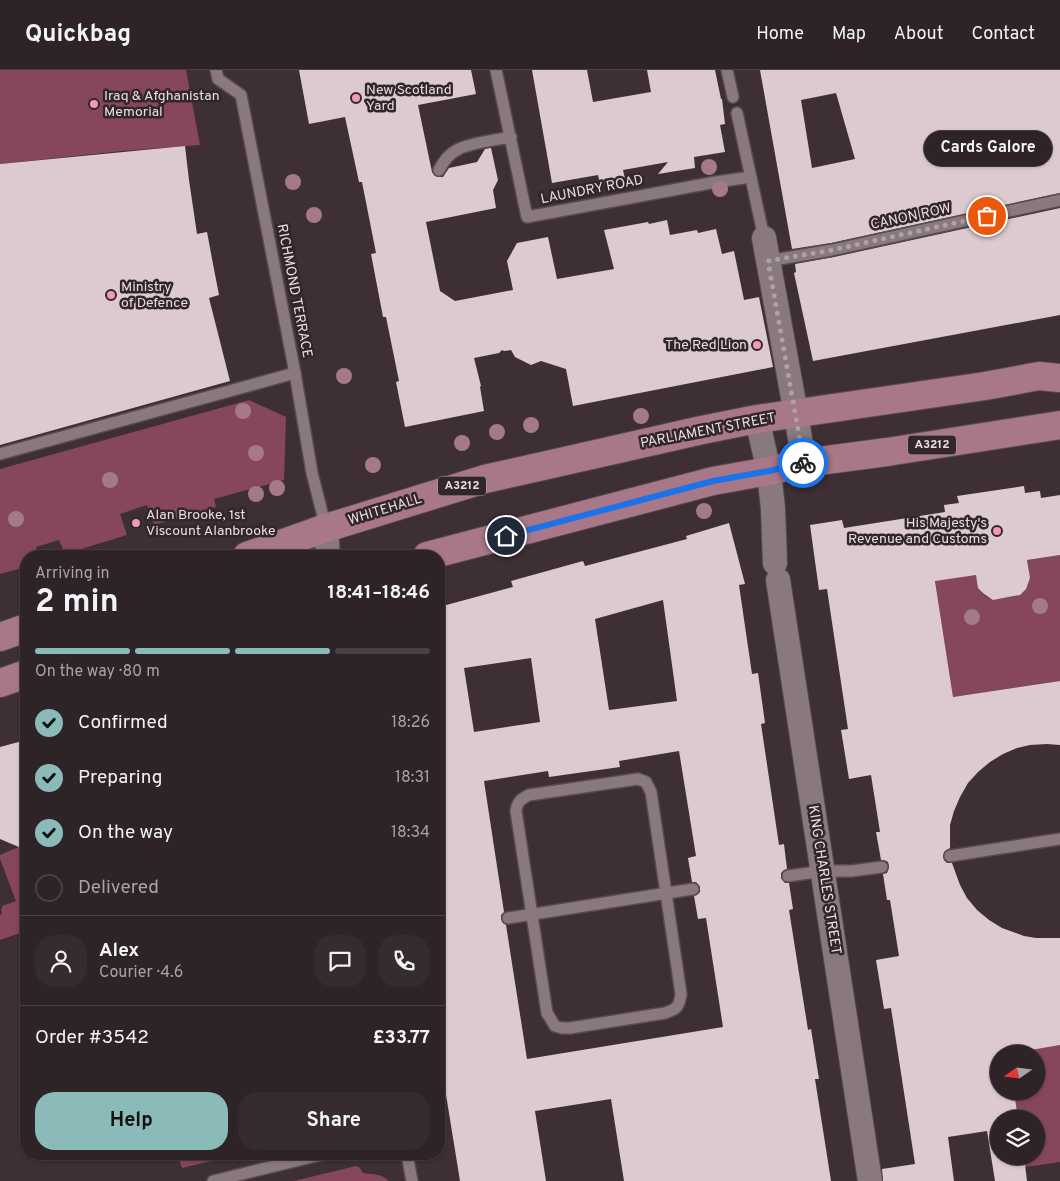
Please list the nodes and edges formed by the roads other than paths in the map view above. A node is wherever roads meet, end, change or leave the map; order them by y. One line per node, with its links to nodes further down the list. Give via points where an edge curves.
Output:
1 (216, 70): 13 (lane, RICHMOND TERRACE, via 218,79 241,95)
2 (496, 70): 6 (lane, LAUNDRY ROAD)
3 (727, 70): 4 (lane)
4 (733, 97)
5 (737, 113): 8 (lane)
6 (511, 137): 7 (lane, via 458,149); 8 (lane, LAUNDRY ROAD, via 527,217)
7 (439, 170)
8 (751, 177): 10 (lane)
9 (1060, 200): 11 (lane, CANON ROW)
10 (764, 238): 11 (street)
11 (768, 261): 15 (street)
12 (1060, 356): 14 (main road, PARLIAMENT STREET / A3212)
13 (295, 373): 18 (lane); 22 (lane, RICHMOND TERRACE, via 312,473)
14 (1050, 377): 15 (main road, PARLIAMENT STREET / A3212)
15 (796, 414): 16 (main road, PARLIAMENT STREET / A3212); 19 (street)
16 (757, 419): 20 (main road, PARLIAMENT STREET / A3212); 21 (street, KING CHARLES STREET)
17 (1060, 425): 19 (main road, A3212)
18 (0, 454)
19 (804, 463): 21 (main road, A3212)
20 (525, 470): 22 (main road, WHITEHALL / A3212)
21 (769, 471): 25 (main road, A3212, via 713,481); 33 (street, KING CHARLES STREET, via 777,572)
22 (326, 528): 23 (main road, WHITEHALL / A3212); 24 (street)
23 (264, 550)
24 (328, 550)
25 (445, 551)
26 (20, 630): 27 (main road)
27 (0, 637)
28 (20, 676): 29 (main road)
29 (0, 683)
30 (1060, 839): 31 (lane)
31 (950, 856)
32 (882, 866): 33 (lane)
33 (823, 871): 34 (lane); 43 (street, KING CHARLES STREET)
34 (788, 876)
35 (693, 889): 36 (lane)
36 (666, 894): 37 (lane); 37 (lane, via 681,994 677,1008 665,1013 579,1026 555,1026 547,1013); 37 (lane, via 651,792 646,782 638,779 529,795 519,801 516,811)
37 (532, 914): 38 (lane)
38 (508, 918)
39 (299, 1160): 41 (lane)
40 (408, 1160): 42 (lane)
41 (213, 1181)
42 (412, 1181)
43 (870, 1181)

